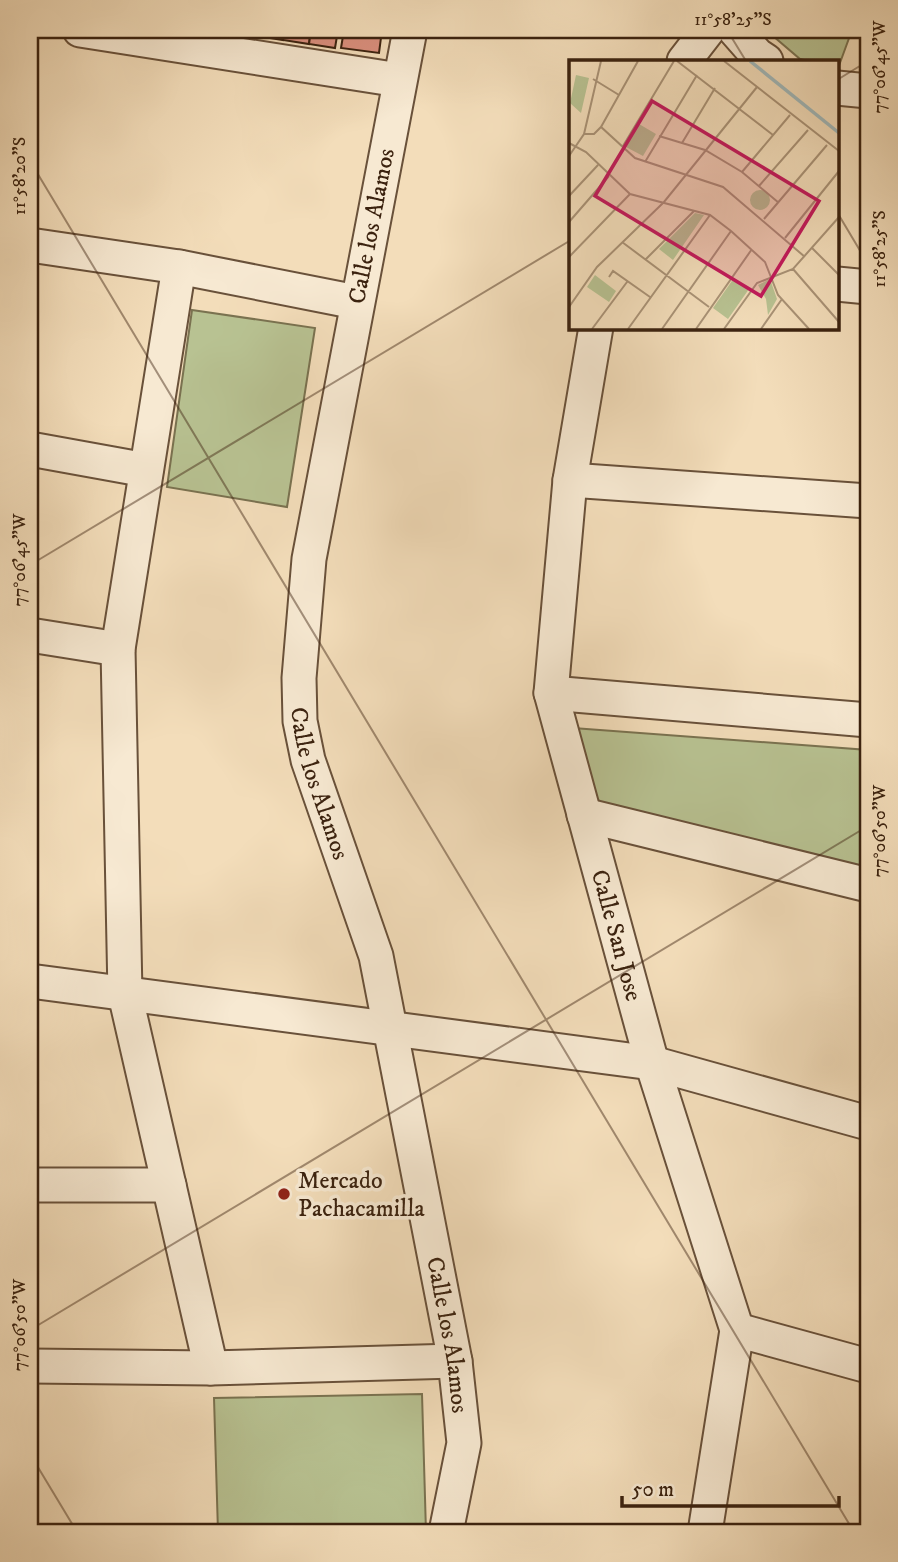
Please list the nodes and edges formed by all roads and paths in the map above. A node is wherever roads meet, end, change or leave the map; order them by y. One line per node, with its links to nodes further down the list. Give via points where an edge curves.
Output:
1 (80, 30): 7 (street)
2 (410, 30): 7 (street, Calle los Alamos)
3 (708, 30): 5 (street)
4 (735, 30): 6 (street)
5 (685, 60)
6 (764, 60)
7 (400, 80): 14 (street, Calle los Alamos)
8 (838, 88): 9 (street)
9 (868, 90)
10 (30, 244): 11 (street)
11 (178, 267): 14 (street); 17 (street)
12 (838, 284): 13 (street)
13 (868, 286)
14 (356, 302): 28 (street, Calle los Alamos, via 309,559 300,721 308,760 376,956)
15 (596, 329): 18 (street, Calle San Jose)
16 (30, 449): 17 (street)
17 (146, 470): 21 (street)
18 (570, 480): 19 (street); 22 (street, Calle San Jose)
19 (868, 501)
20 (30, 635): 21 (street)
21 (118, 649): 27 (street)
22 (551, 693): 23 (street); 24 (street, Calle San Jose)
23 (868, 720)
24 (584, 815): 25 (street); 29 (street, Calle San Jose)
25 (868, 885)
26 (30, 981): 27 (street)
27 (125, 994): 28 (street); 32 (street)
28 (390, 1027): 29 (street); 34 (street, Calle los Alamos)
29 (652, 1063): 30 (street); 33 (street, Calle San Jose)
30 (868, 1123)
31 (30, 1185): 32 (street)
32 (169, 1185): 37 (street)
33 (737, 1330): 36 (street); 39 (street, Calle San Jose)
34 (455, 1361): 37 (street); 38 (street, Calle los Alamos, via 464,1443)
35 (30, 1366): 37 (street)
36 (868, 1366)
37 (211, 1368)
38 (446, 1532)
39 (705, 1532)

